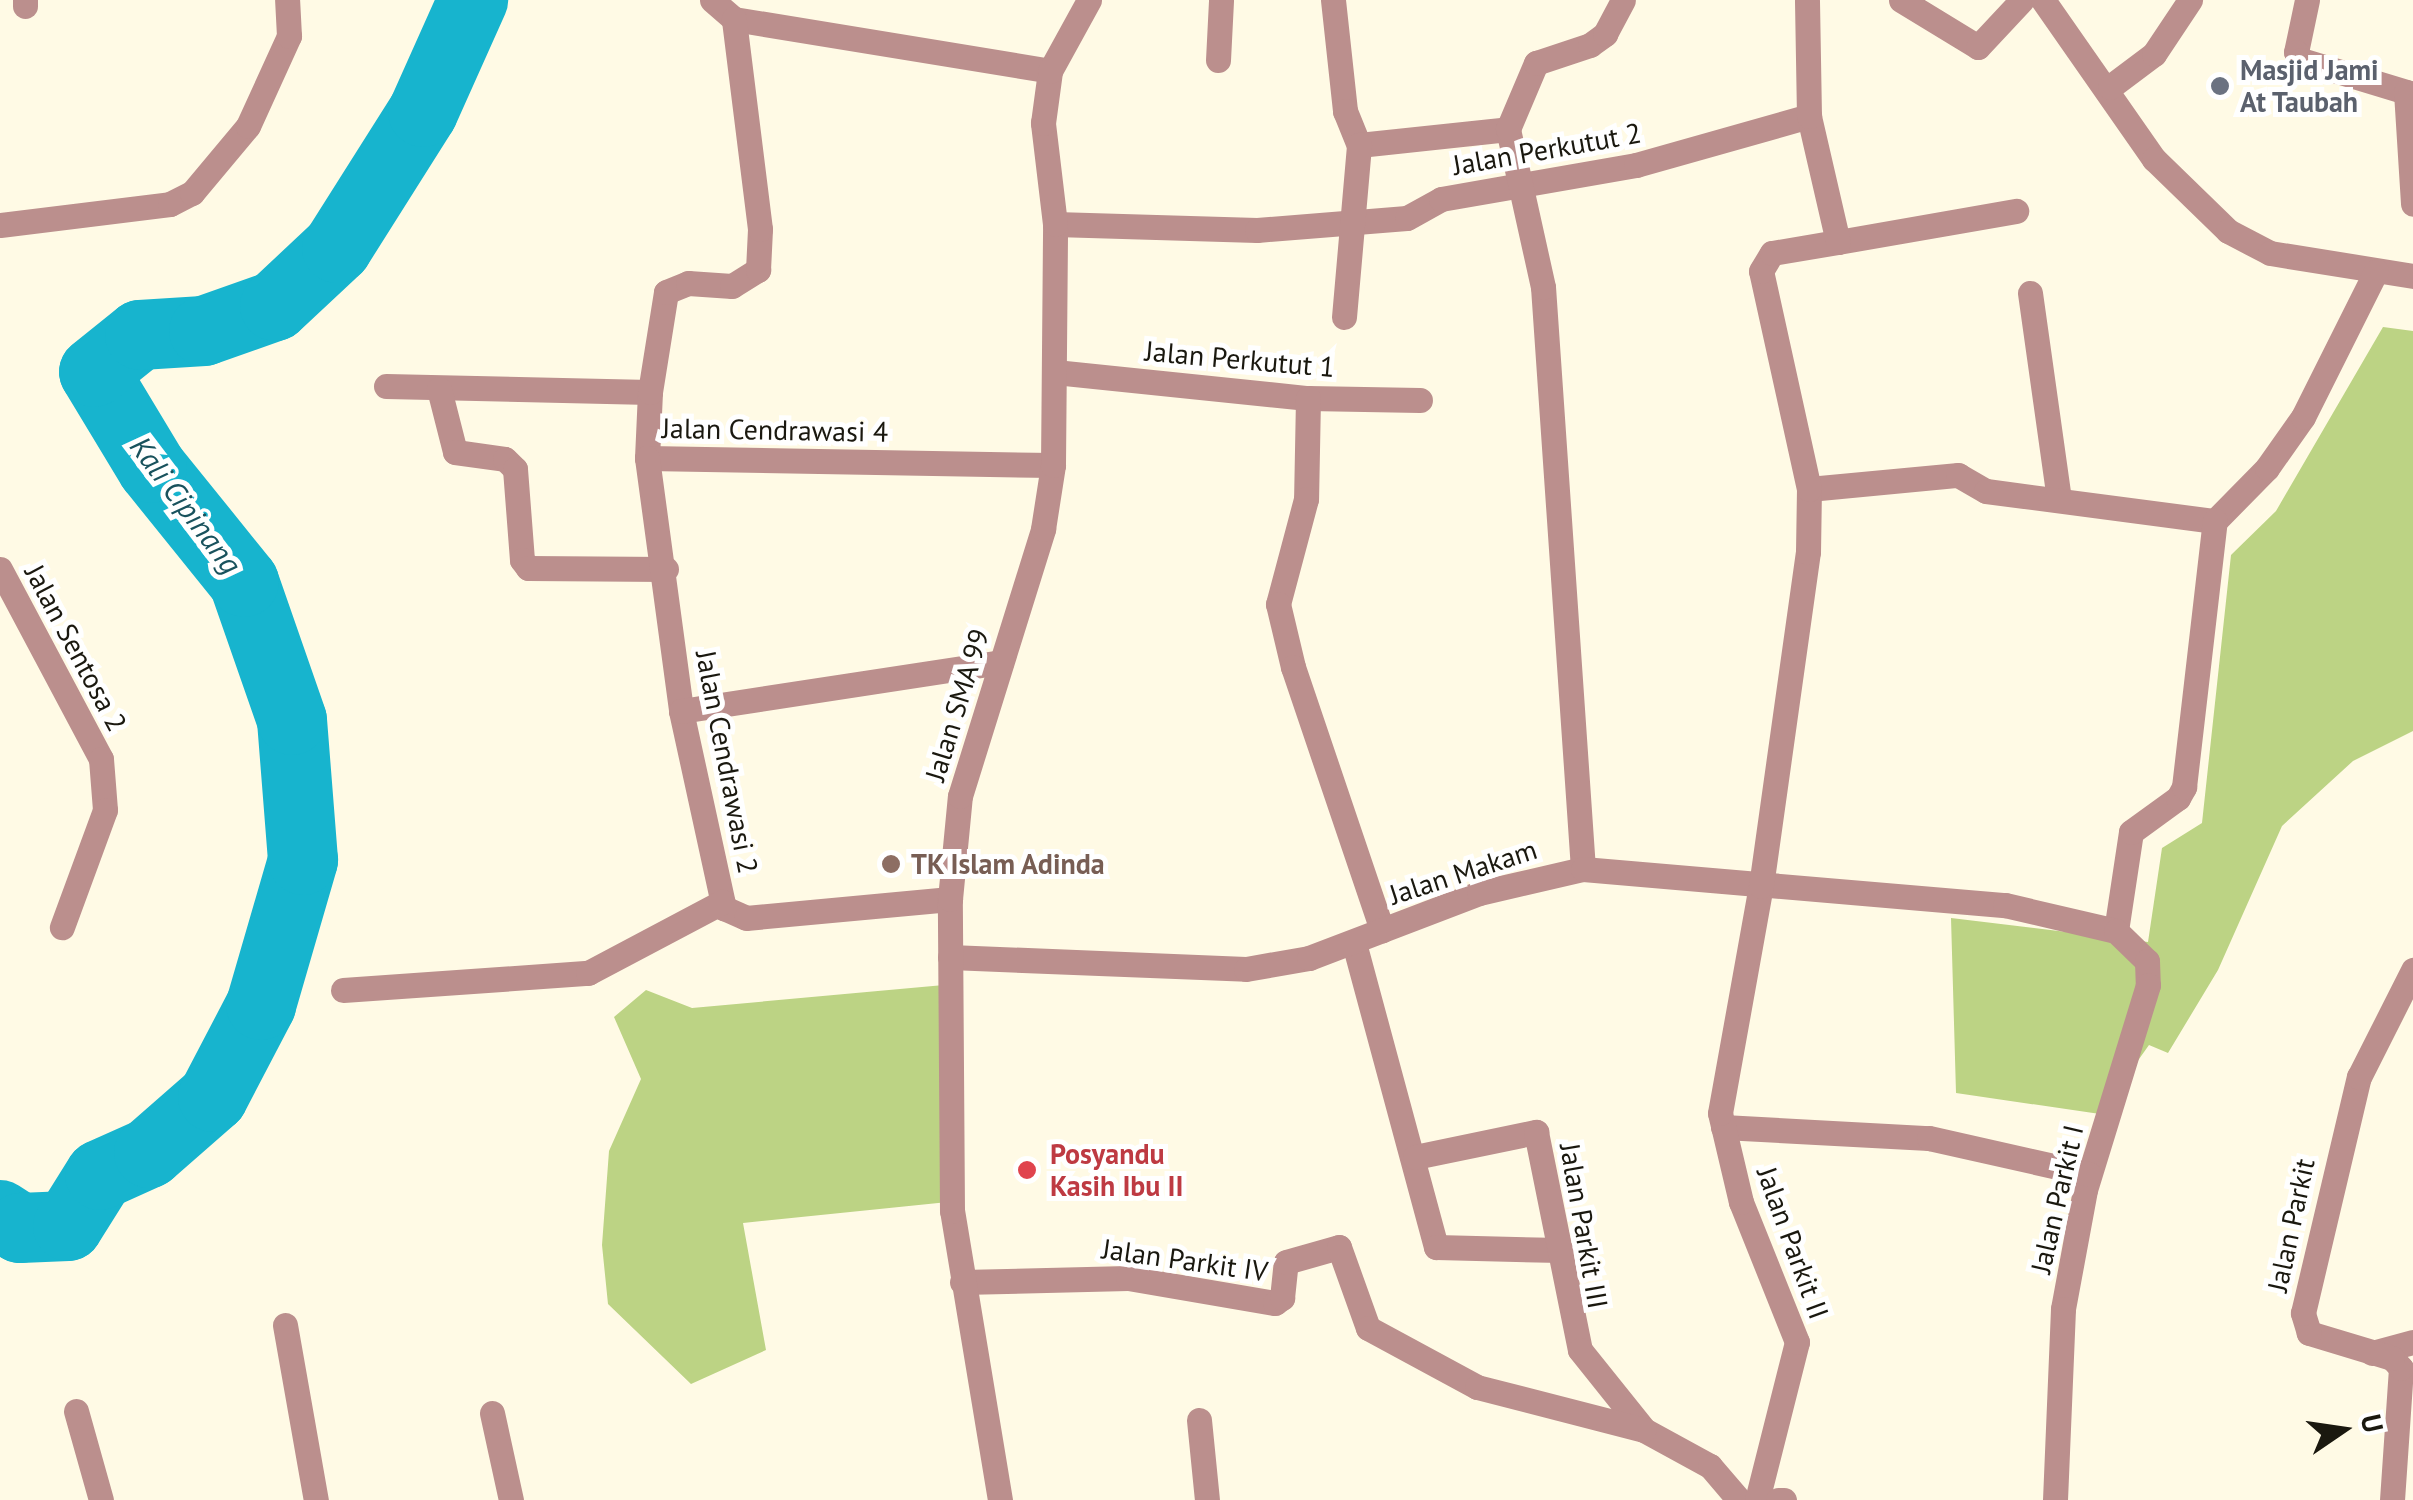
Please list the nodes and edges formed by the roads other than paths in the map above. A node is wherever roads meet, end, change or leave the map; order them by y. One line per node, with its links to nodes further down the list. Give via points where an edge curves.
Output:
1 (287, 0): 26 (street, via 288,36 248,126 192,193 170,204)
2 (712, 0): 13 (street)
3 (1090, 0): 15 (street, Jalan SMA 99)
4 (1221, 0): 14 (street)
5 (1334, 0): 20 (street, via 1345,111)
6 (1623, 0): 19 (street, via 1605,34 1590,45 1536,63)
7 (1807, 0): 18 (street)
8 (1901, 0): 9 (street, via 1978,47)
9 (2022, 0)
10 (2044, 0): 16 (street)
11 (2190, 0): 16 (street, via 2154,54)
12 (2307, 0): 17 (street, via 2296,52 2301,60)
13 (734, 19): 15 (street); 35 (street, via 760,228 758,270 732,286 688,282 666,292)
14 (1218, 60)
15 (1050, 71): 25 (street, Jalan SMA 99, via 1044,168)
16 (2110, 87): 28 (street, via 2154,158 2228,231 2270,253)
17 (2410, 93): 22 (street)
18 (1809, 116): 21 (street, Jalan Perkutut 2, via 1636,165); 27 (street)
19 (1508, 129): 20 (street); 21 (street)
20 (1359, 145): 24 (street)
21 (1518, 186): 24 (street, Jalan Perkutut 2, via 1441,198 1408,218); 47 (street, via 1543,287)
22 (2413, 204)
23 (2016, 212): 27 (street, Jalan Parkit II)
24 (1356, 222): 25 (street, Jalan Perkutut 2, via 1258,230); 31 (street)
25 (1056, 224): 32 (street, Jalan SMA 99)
26 (0, 226)
27 (1838, 242): 40 (street, Jalan Parkit II, via 1772,254 1761,271)
28 (2376, 271): 29 (street); 42 (street, via 2303,417 2267,468)
29 (2413, 276)
30 (2030, 293): 41 (street)
31 (1344, 318)
32 (1055, 372): 36 (street, Jalan Perkutut 1); 39 (street, Jalan SMA 99)
33 (386, 386): 34 (street, Jalan Cendrawasi 4)
34 (439, 389): 35 (street, Jalan Cendrawasi 4); 44 (street, via 455,452 512,464 528,568)
35 (650, 392): 38 (street, Jalan Cendrawasi 4)
36 (1308, 398): 37 (street, Jalan Perkutut 1); 52 (street, via 1306,499 1278,604)
37 (1420, 400)
38 (648, 458): 39 (street, Jalan Cendrawasi 4); 44 (street, Jalan Cendrawasi 2)
39 (1053, 465): 45 (street, Jalan SMA 99, via 1043,529)
40 (1809, 489): 41 (street, via 1958,475 1986,490); 48 (street, Jalan Parkit II, via 1804,592)
41 (2059, 500): 42 (street)
42 (2215, 521): 53 (street, via 2184,787 2130,832)
43 (0, 569): 51 (street, Jalan Sentosa 2, via 102,759 105,810)
44 (666, 569): 46 (street, Jalan Cendrawasi 2)
45 (1001, 662): 46 (street); 49 (street, Jalan SMA 99, via 960,796)
46 (681, 711): 50 (street, Jalan Cendrawasi 2)
47 (1583, 869): 48 (street, Jalan Makam); 52 (street, Jalan Makam, via 1479,893)
48 (1761, 886): 53 (street, Jalan Makam, via 2020,906); 58 (street, Jalan Parkit II, via 1720,1112)
49 (950, 899): 50 (street, Jalan Cendrawasi 2, via 746,918 733,916); 55 (street, Jalan SMA 99)
50 (722, 902): 57 (street, via 588,973)
51 (62, 927)
52 (1382, 930): 54 (street, Jalan Makam)
53 (2116, 931): 60 (street, Jalan Parkit I, via 2147,962 2148,985)
54 (1354, 942): 55 (street, Jalan Makam, via 1246,969); 59 (street)
55 (950, 956): 62 (street, Jalan SMA 99, via 952,1211)
56 (2413, 970): 65 (street, Jalan Parkit, via 2359,1077 2302,1313 2309,1333)
57 (344, 990)
58 (1724, 1127): 60 (street, via 1889,1133); 76 (street, Jalan Parkit II, via 1741,1202 1796,1342)
59 (1415, 1157): 61 (street, via 1436,1247); 61 (street, Jalan Parkit III, via 1536,1132)
60 (2089, 1174): 77 (street, Jalan Parkit I, via 2063,1309)
61 (1560, 1250): 69 (street, Jalan Parkit III, via 1580,1350)
62 (962, 1282): 69 (street, Jalan Parkit IV, via 1128,1278 1274,1303 1282,1298 1286,1262 1339,1246 1368,1328 1477,1387); 73 (street, Jalan SMA 99)
63 (284, 1325): 71 (street)
64 (2413, 1342): 65 (street)
65 (2372, 1353): 78 (street, via 2401,1368)
66 (76, 1411): 70 (street)
67 (492, 1413): 72 (street)
68 (1199, 1420): 74 (street)
69 (1644, 1430): 75 (street, Jalan Parkit III, via 1710,1466)
70 (101, 1500)
71 (316, 1500)
72 (511, 1500)
73 (1000, 1500)
74 (1207, 1500)
75 (1739, 1500)
76 (1756, 1500)
77 (2055, 1500)
78 (2392, 1500)

